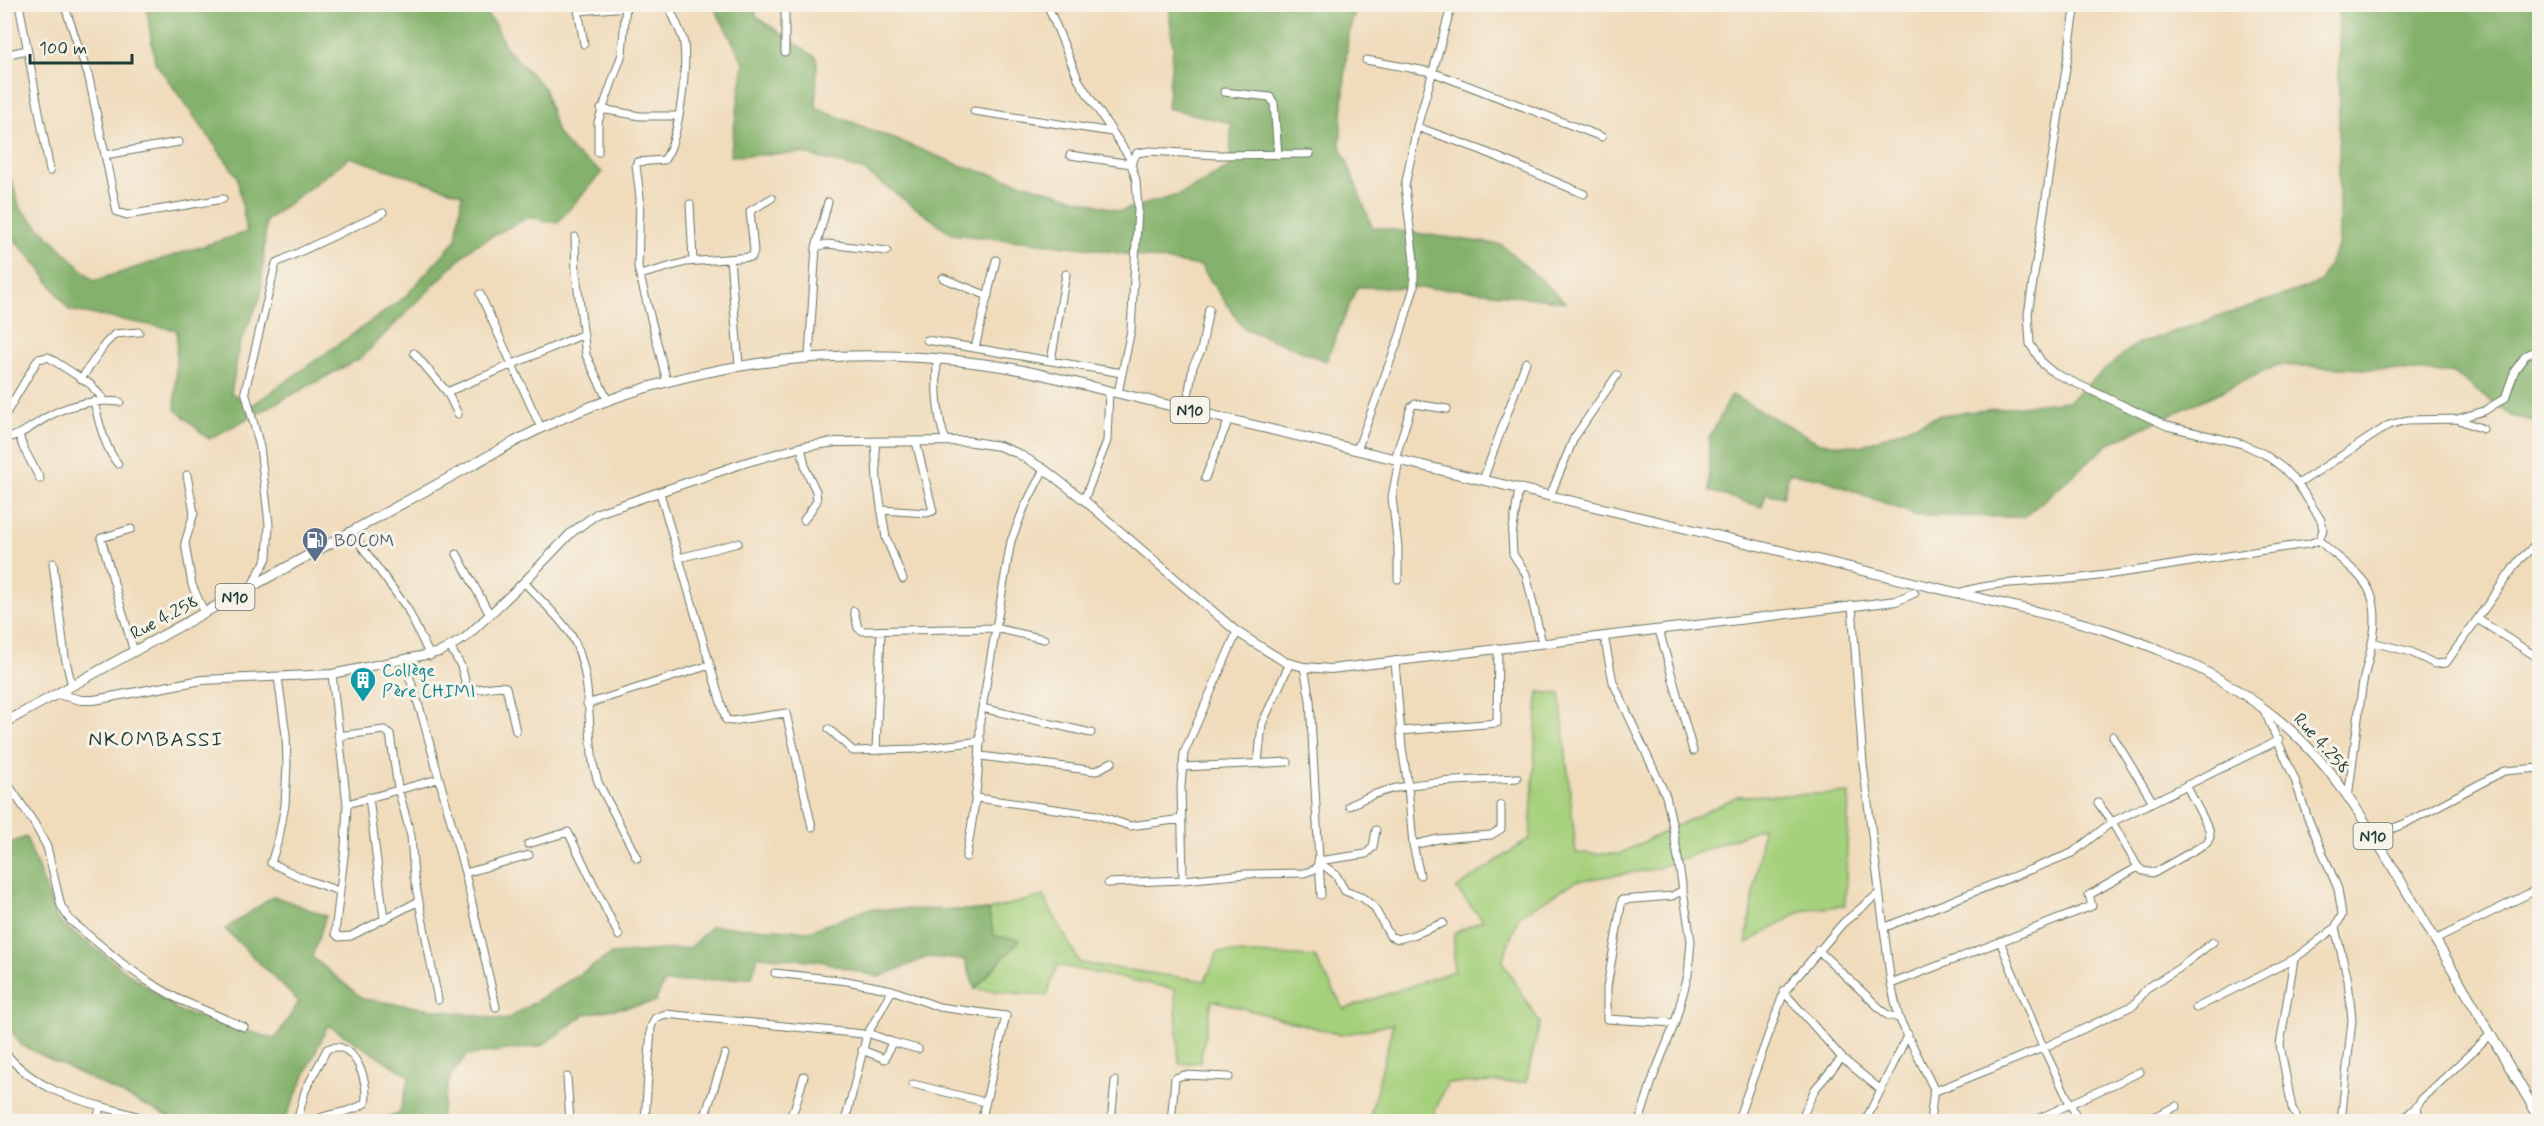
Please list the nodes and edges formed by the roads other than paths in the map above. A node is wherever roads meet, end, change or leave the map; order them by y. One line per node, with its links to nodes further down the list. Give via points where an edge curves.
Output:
1 (19, 4): 13 (street)
2 (64, 4): 29 (street, via 89,78)
3 (527, 4): 10 (street)
4 (668, 4): 21 (street, via 683,42)
5 (785, 4): 14 (street)
6 (1047, 4): 23 (street, via 1079,81)
7 (1452, 4): 17 (street)
8 (2076, 4): 95 (street, via 2028,314 2030,344 2054,373 2167,426 2243,444 2264,454)
9 (626, 6): 11 (street); 19 (street, via 622,54)
10 (507, 7)
11 (579, 8): 12 (street)
12 (584, 44)
13 (27, 50): 15 (street); 32 (street)
14 (785, 52)
15 (4, 55)
16 (1366, 60): 17 (street)
17 (1432, 72): 22 (street); 24 (street)
18 (1224, 92): 30 (street, via 1270,97 1274,103)
19 (601, 109): 21 (street, via 640,116); 26 (street)
20 (974, 111): 23 (street)
21 (678, 116): 46 (street, via 674,140 664,160 637,162)
22 (1417, 128): 33 (street, via 1481,150); 87 (street, via 1405,186 1414,287)
23 (1112, 132): 31 (street)
24 (1602, 137)
25 (179, 142): 29 (street)
26 (598, 152)
27 (1070, 154): 31 (street)
28 (1310, 154): 30 (street)
29 (105, 155): 35 (street, via 117,212 122,215)
30 (1278, 155): 31 (street, via 1150,151 1137,153)
31 (1131, 164): 63 (street, via 1138,209 1131,330)
32 (50, 171)
33 (1584, 194)
34 (772, 198): 42 (street, via 750,211 753,255)
35 (224, 199)
36 (828, 202): 40 (street)
37 (690, 204): 44 (street)
38 (383, 213): 114 (street, via 276,263 245,391 260,447 269,524 267,558)
39 (576, 237): 52 (street)
40 (816, 247): 41 (street, via 827,244); 57 (street)
41 (887, 251)
42 (730, 259): 44 (street); 62 (street)
43 (996, 260): 49 (street)
44 (693, 261): 46 (street)
45 (1066, 274): 59 (street)
46 (640, 275): 66 (street)
47 (944, 278): 49 (street)
48 (480, 294): 61 (street)
49 (988, 296): 54 (street)
50 (1209, 309): 73 (street)
51 (139, 332): 65 (street, via 115,334)
52 (584, 334): 61 (street); 71 (street, via 589,364)
53 (927, 340): 54 (street)
54 (975, 348): 59 (street)
55 (2540, 349): 78 (street, via 2520,362 2505,398 2484,411)
56 (414, 353): 67 (street)
57 (809, 356): 58 (highway, N10, via 885,354); 62 (highway, N10)
58 (937, 358): 68 (highway, N10, via 1022,370); 83 (street, via 941,430)
59 (1051, 361): 63 (street)
60 (1526, 362): 94 (street)
61 (513, 364): 67 (street); 79 (street)
62 (739, 365): 66 (highway, N10)
63 (1122, 373): 68 (street)
64 (1617, 375): 98 (street, via 1574,438)
65 (81, 378): 70 (street); 76 (street, via 48,357 38,359)
66 (667, 382): 71 (highway, N10)
67 (447, 392): 75 (street)
68 (1113, 392): 73 (highway, N10); 99 (street, via 1107,441)
69 (94, 400): 70 (street); 81 (street, via 50,416); 89 (street, via 109,453)
70 (104, 400): 72 (street)
71 (608, 401): 79 (highway, N10)
72 (120, 402)
73 (1186, 409): 77 (highway, N10)
74 (1447, 409): 88 (street, via 1415,404 1412,407)
75 (458, 414)
76 (4, 417)
77 (1229, 419): 87 (highway, N10); 92 (street)
78 (2457, 419): 80 (street); 95 (street, via 2407,420 2389,425)
79 (541, 428): 103 (highway, Rue 4.258 / N10)
80 (2482, 429)
81 (20, 435): 82 (street); 93 (street)
82 (4, 438)
83 (946, 441): 85 (main road); 90 (main road, via 999,446)
84 (875, 442): 85 (main road); 86 (main road, via 836,441); 100 (street)
85 (916, 442): 100 (street, via 933,511)
86 (801, 447): 97 (main road); 101 (street, via 817,501)
87 (1357, 450): 88 (highway, N10)
88 (1397, 459): 94 (highway, N10); 111 (street, via 1392,497)
89 (118, 464)
90 (1044, 469): 99 (main road); 122 (street, via 1011,541)
91 (187, 475): 119 (street, via 194,513 185,543 192,585)
92 (1205, 478)
93 (40, 479)
94 (1483, 480): 96 (highway, N10)
95 (2298, 484): 104 (street, via 2321,520)
96 (1519, 489): 98 (highway, N10); 129 (street, via 1513,554 1526,573)
97 (660, 493): 108 (street); 112 (main road, via 598,513 571,533)
98 (1550, 496): 113 (highway, N10)
99 (1084, 500): 125 (main road)
100 (881, 510): 110 (street, via 886,538)
101 (804, 520)
102 (132, 529): 132 (street, via 101,538)
103 (351, 532): 114 (highway, Rue 4.258 / N10); 133 (street, via 407,608)
104 (2319, 540): 116 (street, via 2093,577 1990,585); 128 (street, via 2370,591 2375,608)
105 (2540, 541): 121 (street, via 2519,560)
106 (738, 543): 108 (street)
107 (457, 554): 120 (street)
108 (679, 558): 138 (street)
109 (53, 563): 142 (street, via 64,657)
110 (903, 579)
111 (1398, 579)
112 (524, 582): 120 (main road); 144 (street, via 570,633 582,661)
113 (1923, 585): 115 (street); 116 (highway, Rue 4.258 / N10)
114 (249, 589): 119 (highway, Rue 4.258 / N10)
115 (1914, 593): 117 (main road, via 1896,601)
116 (1958, 593): 146 (highway, Rue 4.258 / N10, via 2137,640 2217,677)
117 (1852, 605): 123 (main road); 197 (street, via 1863,764)
118 (854, 611): 124 (street, via 860,630)
119 (205, 614): 132 (highway, Rue 4.258 / N10)
120 (490, 615): 130 (main road)
121 (2479, 620): 128 (street, via 2452,657 2441,664); 134 (street)
122 (995, 628): 124 (street); 127 (street); 145 (street)
123 (1659, 630): 126 (main road); 157 (street)
124 (881, 631): 156 (street)
125 (1237, 632): 137 (main road); 162 (street, via 1187,746)
126 (1604, 636): 129 (main road); 195 (street, via 1613,682 1666,796)
127 (1044, 639)
128 (2372, 642): 172 (street)
129 (1542, 643): 131 (main road)
130 (450, 647): 133 (main road); 149 (street, via 467,688 506,687)
131 (1497, 648): 136 (main road); 150 (street, via 1497,723)
132 (134, 652): 142 (highway, Rue 4.258 / N10)
133 (430, 656): 135 (main road)
134 (2540, 659)
135 (404, 660): 140 (main road); 166 (street)
136 (1395, 661): 139 (main road, via 1331,669); 150 (street)
137 (1290, 663): 139 (main road); 161 (street, via 1262,724)
138 (710, 665): 144 (street); 180 (street, via 726,720 786,713)
139 (1304, 667): 188 (street, via 1310,700)
140 (332, 674): 141 (main road); 152 (street)
141 (278, 676): 143 (main road, via 185,682 94,700); 196 (street, via 287,764 285,805 271,863)
142 (72, 686): 143 (highway, Rue 4.258 / N10)
143 (57, 694): 147 (highway, Rue 4.258 / N10)
144 (587, 704): 187 (street, via 591,755 598,782)
145 (981, 708): 151 (street); 154 (street)
146 (2264, 709): 155 (street); 172 (highway, Rue 4.258 / N10, via 2315,755)
147 (4, 723)
148 (829, 729): 156 (street, via 853,751)
149 (516, 731)
150 (1400, 731): 167 (street)
151 (1091, 733)
152 (338, 736): 169 (street, via 388,731); 175 (street)
153 (2113, 736): 173 (street)
154 (981, 741): 156 (street); 158 (street)
155 (2279, 741): 168 (street); 203 (street, via 2338,889 2342,915)
156 (876, 750)
157 (1693, 751)
158 (981, 756): 159 (street, via 1096,771); 171 (street)
159 (1112, 762)
160 (1288, 762): 161 (street)
161 (1258, 763): 162 (street)
162 (1182, 767): 178 (street)
163 (2540, 768): 182 (street, via 2504,771 2404,824)
164 (4, 778): 219 (street, via 47,847 61,906 70,920 150,982 178,999)
165 (1517, 778): 167 (street)
166 (438, 779): 169 (street); 190 (street)
167 (1408, 786): 177 (street, via 1384,790); 184 (street)
168 (2186, 786): 173 (street); 189 (street, via 2210,829 2207,843 2154,873)
169 (398, 788): 170 (street); 199 (street, via 411,836)
170 (369, 797): 175 (street); 200 (street)
171 (977, 798): 178 (street, via 1097,815 1130,826); 186 (street)
172 (2348, 798): 182 (highway, Rue 4.258 / N10)
173 (2153, 802): 179 (street)
174 (2098, 803): 179 (street)
175 (347, 804): 196 (street)
176 (1501, 805): 184 (street, via 1501,829 1491,835)
177 (1349, 806)
178 (1182, 819): 192 (street)
179 (2112, 822): 189 (street); 202 (street, via 2072,853)
180 (812, 827)
181 (1376, 830): 188 (street, via 1373,847 1366,854)
182 (2373, 836): 205 (highway, Rue 4.258 / N10)
183 (528, 844): 204 (street, via 568,832)
184 (1413, 845): 191 (street)
185 (530, 855): 190 (street)
186 (966, 857)
187 (637, 858)
188 (1318, 861): 192 (street, via 1316,869 1304,873); 198 (street); 201 (street, via 1336,875 1345,891 1374,907 1390,936 1398,939)
189 (2138, 867): 206 (street, via 2089,895 2092,906)
190 (465, 873): 215 (street)
191 (1420, 875)
192 (1183, 880): 193 (street)
193 (1108, 883)
194 (2540, 888): 205 (street)
195 (1683, 890): 218 (street, via 1691,941 1688,975); 218 (street, via 1672,897 1622,900 1607,987 1607,1019)
196 (339, 891): 200 (street, via 336,936 351,936)
197 (1878, 894): 202 (street); 208 (street)
198 (1321, 895)
199 (419, 901): 200 (street); 214 (street)
200 (384, 919)
201 (1443, 923)
202 (1883, 928): 211 (street)
203 (2335, 928): 209 (street); 265 (street, via 2348,980 2352,1020)
204 (619, 936)
205 (2436, 940): 221 (highway, Rue 4.258 / N10)
206 (2000, 941): 211 (street); 224 (street)
207 (2213, 942): 224 (street, via 2147,988 2134,1005)
208 (1818, 950): 213 (street); 217 (street, via 1887,1015)
209 (2294, 959): 216 (street); 264 (street, via 2280,1046 2292,1108)
210 (775, 973): 212 (street)
211 (1891, 984): 217 (street)
212 (892, 990): 222 (street); 238 (street, via 939,1007 1006,1016)
213 (1783, 991): 229 (street); 257 (street)
214 (438, 1000)
215 (496, 1007)
216 (2196, 1008)
217 (1899, 1018): 220 (street)
218 (1675, 1023): 256 (street)
219 (244, 1027)
220 (1908, 1034): 236 (street); 237 (street)
221 (2490, 1035): 242 (street); 243 (highway, Rue 4.258 / N10)
222 (867, 1036): 223 (street); 226 (street); 249 (street, via 659,1015 651,1027)
223 (892, 1042): 225 (street); 226 (street, via 885,1059)
224 (2044, 1048): 237 (street); 239 (street)
225 (918, 1049)
226 (862, 1050): 252 (street)
227 (4, 1052): 240 (street, via 29,1076 50,1089)
228 (725, 1054): 250 (street)
229 (1842, 1058): 236 (street); 258 (street, via 1815,1089)
230 (2140, 1072): 239 (street)
231 (804, 1076): 251 (street)
232 (567, 1077): 248 (street)
233 (1228, 1077): 255 (street, via 1175,1078)
234 (1115, 1081): 254 (street)
235 (913, 1084): 238 (street)
236 (1881, 1090): 259 (street)
237 (1933, 1092): 260 (street)
238 (985, 1102): 253 (street)
239 (2070, 1104): 261 (street); 262 (street)
240 (101, 1106): 244 (street); 245 (street)
241 (2177, 1106): 263 (street)
242 (2417, 1106): 266 (street); 267 (street)
243 (2540, 1119)
244 (96, 1122)
245 (155, 1122)
246 (297, 1122): 247 (street, via 306,1091 327,1048 343,1048 364,1076 365,1103)
247 (311, 1122)
248 (570, 1122)
249 (645, 1122)
250 (703, 1122)
251 (787, 1122)
252 (845, 1122)
253 (981, 1122)
254 (1111, 1122)
255 (1171, 1122)
256 (1639, 1122)
257 (1737, 1122)
258 (1800, 1122)
259 (1865, 1122)
260 (1930, 1122)
261 (2031, 1122)
262 (2079, 1122)
263 (2142, 1122)
264 (2299, 1122)
265 (2341, 1122)
266 (2400, 1122)
267 (2419, 1122)

